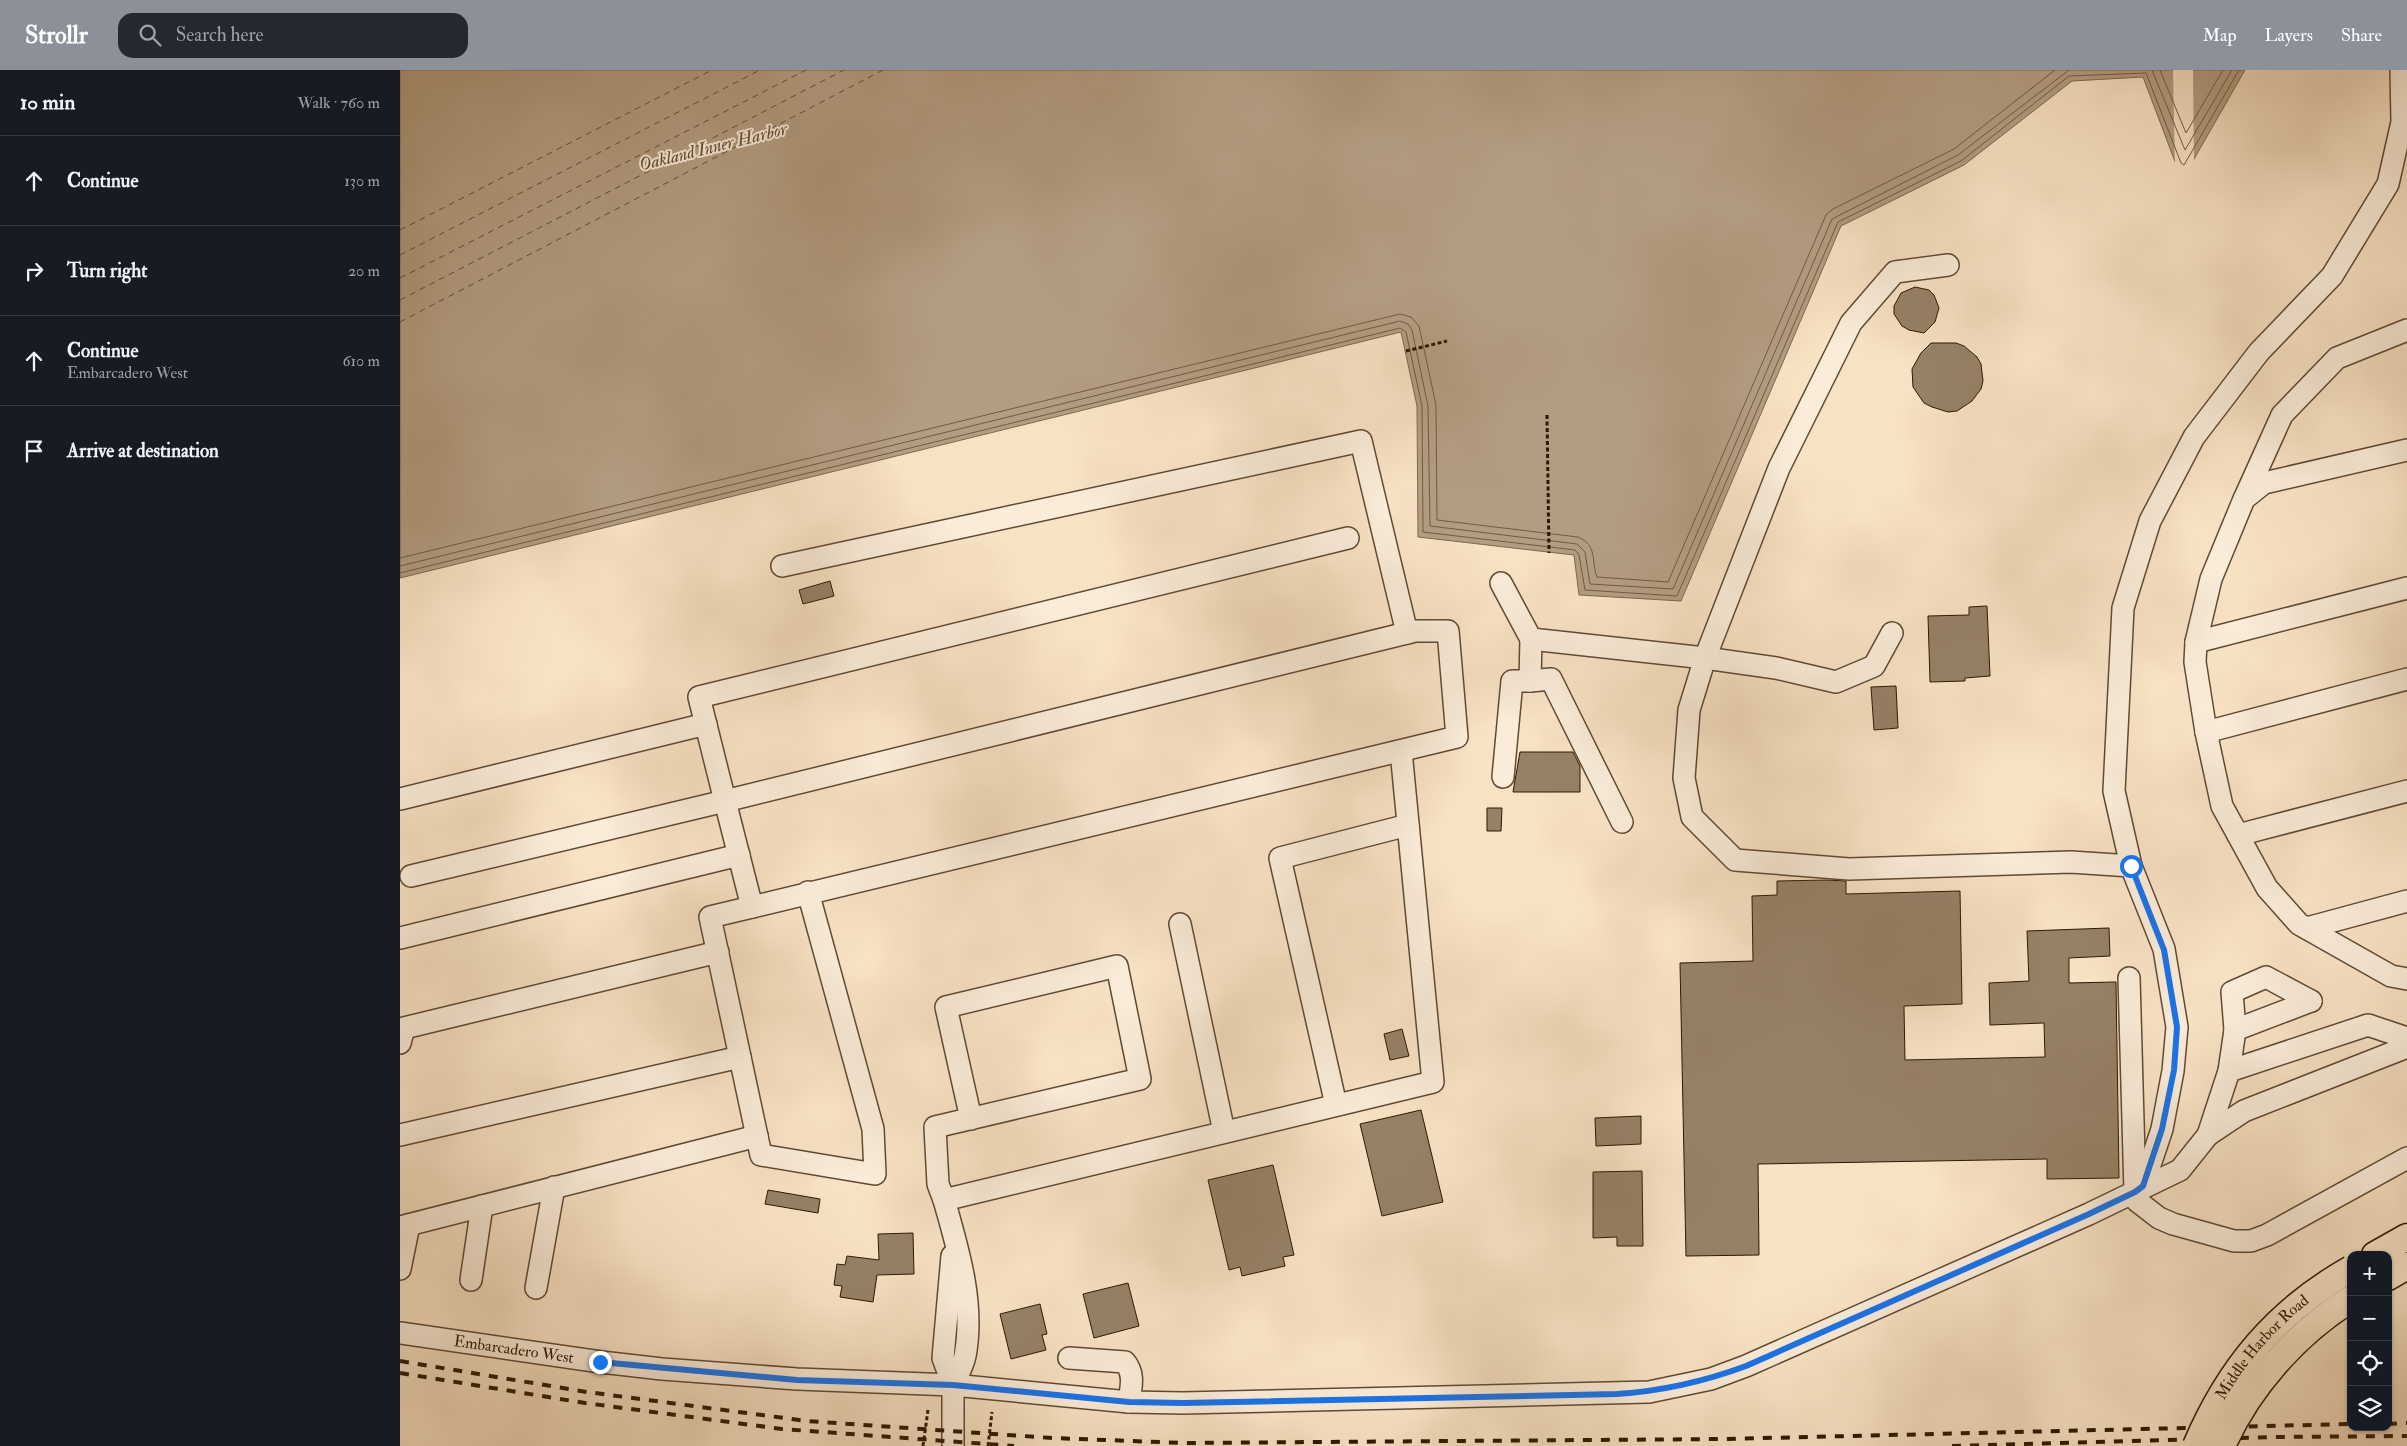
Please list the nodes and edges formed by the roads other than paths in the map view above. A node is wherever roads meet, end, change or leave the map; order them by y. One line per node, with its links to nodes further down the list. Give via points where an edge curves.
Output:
1 (2401, 70): 28 (street, via 2402,122 2388,184 2332,276 2259,352 2194,437 2150,521 2122,618 2114,791)
2 (1948, 265): 14 (street, via 1895,272 1851,323 1779,468)
3 (2407, 330): 5 (street, via 2337,358 2282,415)
4 (2407, 450): 5 (street, via 2264,483)
5 (2244, 498): 13 (street, via 2211,579)
6 (1348, 538): 17 (street, via 699,697)
7 (782, 566): 11 (street, via 1361,440)
8 (1501, 583): 12 (street)
9 (2407, 588): 13 (street)
10 (1892, 632): 14 (street, via 1874,666 1836,682 1776,668)
11 (1406, 633): 19 (street, via 1448,631 1457,738); 23 (street)
12 (1530, 639): 14 (street); 16 (street)
13 (2196, 642): 18 (street, via 2195,662)
14 (1705, 658): 28 (street, via 1689,710 1684,778 1692,817 1735,860 1849,869 2072,862)
15 (2407, 679): 18 (street)
16 (1530, 681): 20 (street, via 1512,681); 24 (street, via 1551,679)
17 (706, 724): 22 (street); 23 (street)
18 (2206, 732): 26 (street, via 2222,806)
19 (1401, 751): 25 (street); 30 (street)
20 (1503, 777)
21 (2407, 791): 26 (street)
22 (400, 800)
23 (725, 801): 27 (street); 29 (street)
24 (1622, 822)
25 (1408, 825): 45 (street, via 1433,1082); 45 (street, via 1280,858)
26 (2238, 835): 34 (street, via 2267,888)
27 (739, 856): 32 (street); 35 (street)
28 (2131, 866): 53 (street, via 2164,950 2177,1027 2174,1070 2162,1129)
29 (411, 876)
30 (808, 892): 32 (street); 50 (street, via 874,1128 874,1174 761,1155)
31 (2407, 901): 34 (street)
32 (752, 907): 36 (street, via 710,917)
33 (1180, 924): 47 (street)
34 (2306, 928): 38 (street, via 2391,976)
35 (400, 938)
36 (718, 952): 41 (street, via 404,1028); 43 (street)
37 (2129, 978): 53 (street)
38 (2407, 979)
39 (2235, 1030): 44 (street)
40 (2407, 1038): 44 (street, via 2368,1025)
41 (400, 1043)
42 (2407, 1046): 49 (street, via 2244,1110)
43 (740, 1057): 48 (street); 50 (street)
44 (2229, 1071): 49 (street)
45 (1336, 1105): 47 (street)
46 (971, 1119): 46 (street, via 1140,1079 1117,966 946,1007); 54 (street, via 935,1127 938,1184)
47 (1224, 1132): 54 (street)
48 (400, 1135)
49 (2208, 1135): 53 (street, via 2180,1170)
50 (757, 1136): 52 (street)
51 (2407, 1158): 53 (street, via 2268,1235 2251,1241 2234,1241 2159,1218 2137,1201)
52 (554, 1188): 55 (street); 64 (street)
53 (2139, 1189): 69 (street, Embarcadero West, via 1746,1366 1680,1386 1617,1394)
54 (944, 1200): 68 (street, via 968,1305 965,1358)
55 (482, 1206): 56 (street); 63 (street)
56 (404, 1226): 60 (street)
57 (2407, 1237): 58 (main road)
58 (2382, 1251)
59 (2407, 1266): 62 (main road)
60 (400, 1269)
61 (2347, 1271): 71 (main road, Middle Harbor Road, bridge, via 2321,1286 2285,1314 2257,1344 2210,1411)
62 (2392, 1275)
63 (471, 1280)
64 (536, 1288)
65 (2347, 1301): 72 (main road, Middle Harbor Road, bridge, via 2303,1336 2278,1362 2252,1393)
66 (400, 1333): 68 (street, Embarcadero West, via 662,1369 797,1380)
67 (1069, 1358): 69 (street, via 1125,1362 1132,1376)
68 (953, 1385): 69 (street, Embarcadero West); 70 (street)
69 (1129, 1402)
70 (953, 1446)
71 (2196, 1446)
72 (2222, 1446)

